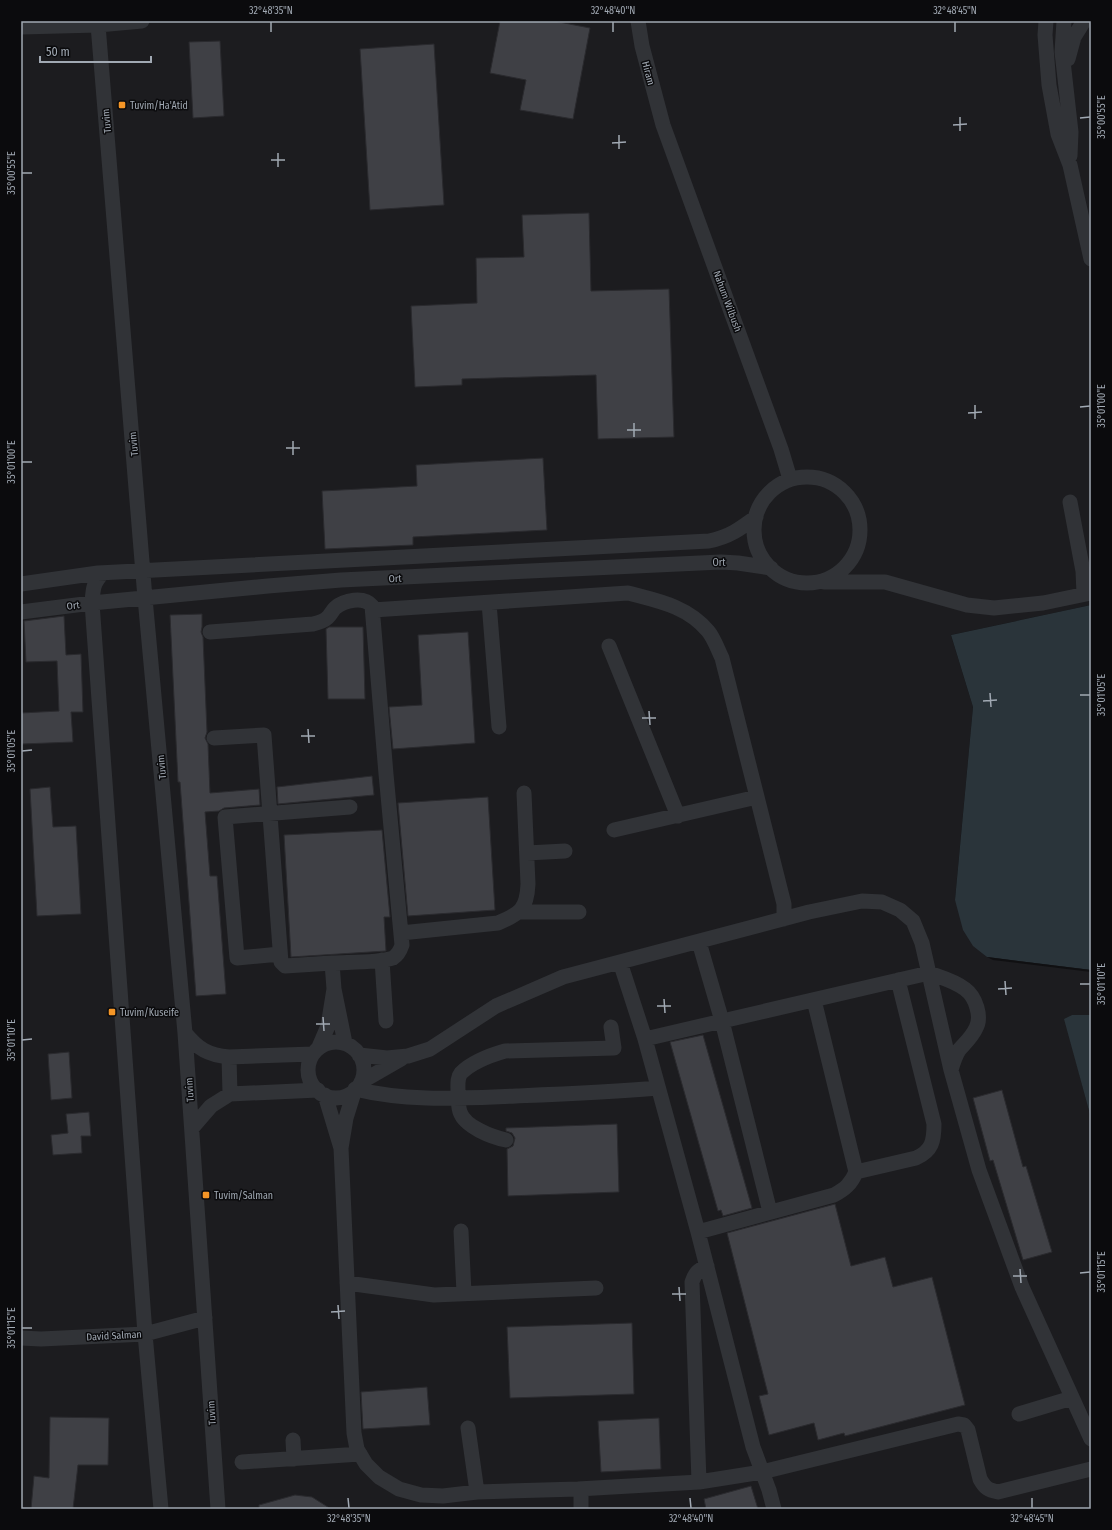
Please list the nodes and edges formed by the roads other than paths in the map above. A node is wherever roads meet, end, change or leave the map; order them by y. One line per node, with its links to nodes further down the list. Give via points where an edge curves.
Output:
1 (142, 21): 6 (street)
2 (638, 21): 9 (street, Hiram)
3 (1046, 21): 10 (street, via 1049,85 1058,134)
4 (1064, 21): 8 (street)
5 (1084, 21): 8 (street, via 1074,37)
6 (98, 25): 7 (street); 17 (street, Tuvim)
7 (21, 27)
8 (1064, 73): 10 (street, via 1071,132)
9 (663, 125): 12 (street, Nahum Wilbush)
10 (1070, 165): 11 (street)
11 (1091, 259)
12 (790, 479): 14 (street, via 764,498); 19 (street, via 807,476 824,479 839,486 851,499 858,514 861,531 858,548 849,563 837,574)
13 (1070, 502): 16 (street)
14 (756, 517): 15 (street, via 756,545); 17 (street, Ort, via 736,532 709,541)
15 (771, 568): 19 (street, via 789,580); 22 (street, Ort, via 738,563 689,563 341,580)
16 (1087, 570): 21 (street)
17 (144, 571): 18 (street, Ort); 22 (street, Tuvim)
18 (103, 573): 20 (street, Ort); 23 (street, via 93,588)
19 (821, 582): 21 (street, via 885,582 967,605 994,608 1043,603)
20 (21, 584)
21 (1087, 593)
22 (145, 598): 23 (street, Ort); 55 (street, Tuvim)
23 (92, 603): 26 (street, Ort); 80 (street)
24 (489, 603): 25 (street); 29 (street); 32 (street, via 628,593 687,612 709,631 722,658)
25 (373, 610): 27 (street, via 369,602 362,600 343,603 334,609 327,619 313,624); 42 (street)
26 (21, 612)
27 (210, 632)
28 (609, 646): 35 (street)
29 (499, 727)
30 (214, 738): 34 (street, via 264,735)
31 (524, 793): 38 (street)
32 (757, 797): 35 (street); 41 (street, via 784,904)
33 (350, 807): 34 (street)
34 (270, 813): 44 (street); 44 (street, via 225,817 237,958)
35 (678, 816): 36 (street)
36 (614, 830)
37 (565, 851): 38 (street)
38 (527, 853): 39 (street, via 527,899)
39 (519, 912): 40 (street); 42 (street, via 498,923)
40 (579, 912)
41 (784, 919): 43 (street); 48 (street, via 862,900 882,902 900,910 913,921 922,943)
42 (401, 933): 45 (street, via 400,952 394,957)
43 (699, 942): 46 (street); 53 (street)
44 (280, 954): 47 (street, via 281,962 286,966)
45 (382, 960): 47 (street); 52 (street)
46 (620, 962): 56 (street); 60 (street, via 563,977 496,1006 430,1049)
47 (332, 964): 50 (street)
48 (929, 973): 49 (street); 62 (street); 62 (street, via 966,989 977,1007 977,1026 958,1051)
49 (898, 980): 51 (street); 71 (street, via 934,1124 934,1137 925,1154)
50 (334, 989): 57 (street); 58 (street, via 328,1026)
51 (814, 1000): 53 (street); 71 (street)
52 (386, 1021)
53 (722, 1021): 56 (street); 72 (street)
54 (611, 1027): 67 (street, via 614,1048 505,1051 492,1055 460,1074)
55 (185, 1033): 61 (street, via 202,1050 216,1056); 68 (street, Tuvim)
56 (645, 1039): 64 (street)
57 (345, 1044): 58 (street, via 327,1043); 59 (street)
58 (316, 1051): 61 (street); 65 (street, via 309,1062 308,1071 310,1080)
59 (359, 1055): 60 (street, via 387,1058); 63 (street, via 363,1068)
60 (408, 1056): 63 (street, via 390,1064)
61 (229, 1057): 66 (street)
62 (951, 1070): 82 (street, via 979,1170 1022,1287)
63 (358, 1086): 65 (street, via 348,1095 339,1097); 67 (street, via 371,1093 428,1099); 70 (street, via 346,1118)
64 (658, 1088): 67 (street); 74 (street)
65 (321, 1093): 66 (street); 70 (street)
66 (230, 1094): 68 (street, via 211,1106)
67 (458, 1098): 69 (street, via 460,1113 467,1122 483,1132)
68 (192, 1128): 79 (street, Tuvim)
69 (506, 1140)
70 (341, 1148): 76 (street)
71 (856, 1172): 72 (street, via 853,1181 834,1195)
72 (770, 1212): 74 (street)
73 (461, 1231): 78 (street)
74 (698, 1232): 75 (street)
75 (707, 1266): 91 (street, via 753,1447); 92 (street, via 695,1274 692,1282)
76 (347, 1283): 78 (street, via 434,1295); 87 (street, via 354,1433)
77 (596, 1288): 78 (street)
78 (464, 1293)
79 (205, 1318): 80 (street, David Salman); 96 (street, Tuvim)
80 (145, 1334): 81 (street, David Salman); 95 (street)
81 (21, 1338)
82 (1072, 1398): 83 (street); 85 (street)
83 (1019, 1414)
84 (468, 1428): 94 (street)
85 (1091, 1439)
86 (293, 1440): 88 (street)
87 (360, 1454): 88 (street); 94 (street, via 379,1477 399,1489 421,1495 443,1496)
88 (294, 1459): 89 (street)
89 (242, 1462)
90 (1091, 1469): 91 (street, via 998,1492 990,1490 980,1479 968,1430 964,1425 958,1424)
91 (762, 1472): 92 (street); 98 (street)
92 (699, 1482): 93 (street)
93 (581, 1489): 94 (street); 97 (street)
94 (476, 1492)
95 (161, 1509)
96 (218, 1509)
97 (581, 1509)
98 (774, 1509)

